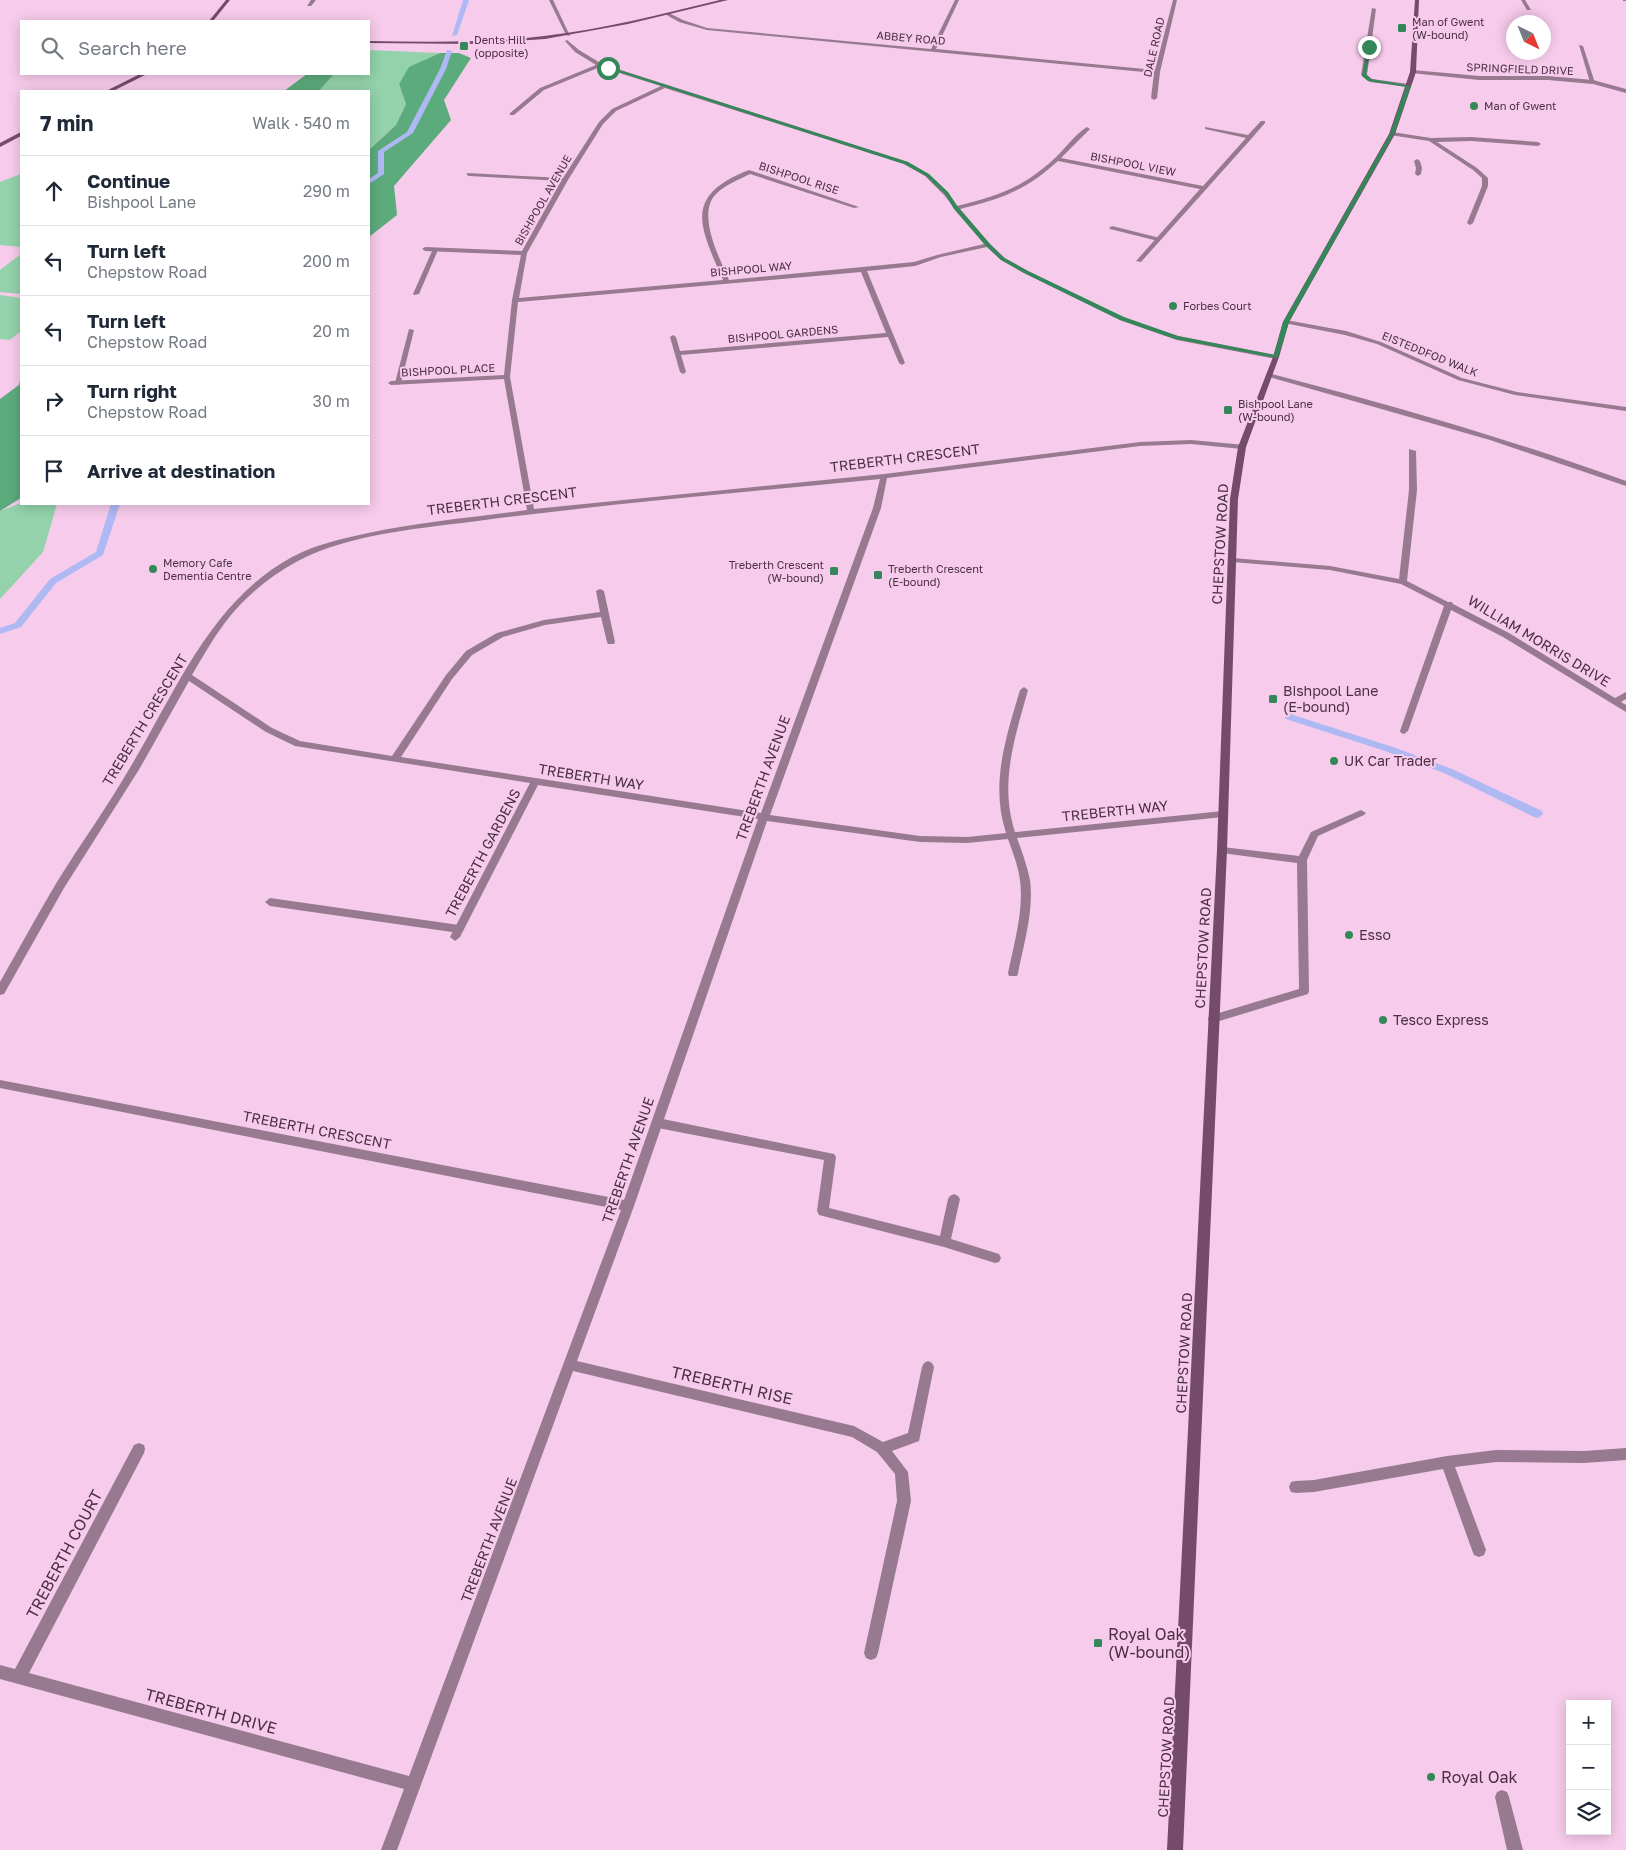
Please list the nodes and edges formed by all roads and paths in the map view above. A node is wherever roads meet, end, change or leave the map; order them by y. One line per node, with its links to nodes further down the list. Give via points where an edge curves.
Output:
1 (228, 0): 13 (main road)
2 (314, 0): 9 (street)
3 (551, 0): 14 (street)
4 (726, 0): 12 (main road)
5 (957, 0): 17 (street)
6 (1175, 0): 19 (street, DALE ROAD)
7 (1417, 0): 20 (main road, CHEPSTOW ROAD)
8 (1523, 0): 11 (street)
9 (310, 5)
10 (1374, 9): 23 (street, via 1364,75 1370,80)
11 (1529, 9)
12 (667, 14): 14 (main road); 17 (street, ABBEY ROAD, via 681,22 707,29)
13 (212, 20)
14 (568, 38): 15 (main road, via 452,43); 18 (street, via 577,51)
15 (370, 42)
16 (1581, 46): 22 (street)
17 (933, 50): 19 (street, ABBEY ROAD)
18 (600, 65): 24 (street); 28 (street, via 542,88)
19 (1157, 72): 27 (street, DALE ROAD)
20 (1413, 72): 22 (street, SPRINGFIELD DRIVE); 23 (main road, CHEPSTOW ROAD)
21 (142, 75): 25 (main road)
22 (1593, 82): 26 (street, SPRINGFIELD DRIVE)
23 (1409, 86): 33 (main road, CHEPSTOW ROAD)
24 (663, 87): 42 (street, BISHPOOL AVENUE, via 614,110 601,123); 45 (street, via 906,163 928,175)
25 (111, 90)
26 (1626, 91)
27 (1154, 98)
28 (512, 114)
29 (1263, 122): 34 (street)
30 (1207, 128): 34 (street)
31 (1087, 129): 38 (street, BISHPOOL VIEW)
32 (20, 134): 36 (main road)
33 (1392, 134): 35 (street); 58 (main road, CHEPSTOW ROAD)
34 (1250, 137): 43 (street)
35 (1431, 140): 37 (street); 46 (street, via 1484,178 1485,186)
36 (0, 144)
37 (1538, 144)
38 (1058, 159): 43 (street, BISHPOOL VIEW); 45 (street, BISHPOOL VIEW, via 1030,181 995,199)
39 (1417, 161): 41 (street)
40 (469, 174): 42 (street)
41 (1418, 174)
42 (565, 180): 52 (street, BISHPOOL AVENUE)
43 (1204, 188): 48 (street)
44 (856, 208): 55 (street, BISHPOOL RISE, via 749,172 724,186 710,196 705,208 707,233)
45 (956, 208): 49 (street)
46 (1470, 223)
47 (1112, 228): 48 (street)
48 (1158, 239): 53 (street)
49 (988, 245): 54 (street, BISHPOOL WAY, via 915,264); 63 (street, via 1003,259 1026,272 1122,319 1177,338)
50 (425, 249): 51 (street)
51 (435, 250): 52 (street); 56 (street)
52 (524, 253): 57 (street, BISHPOOL AVENUE)
53 (1139, 260)
54 (863, 270): 55 (street, BISHPOOL WAY); 60 (street)
55 (726, 281): 57 (street, BISHPOOL WAY)
56 (416, 294)
57 (514, 300): 67 (street, BISHPOOL AVENUE)
58 (1286, 322): 63 (main road, CHEPSTOW ROAD); 68 (street, EISTEDDFOD WALK, via 1346,333 1460,379 1517,394)
59 (411, 330): 67 (street, BISHPOOL PLACE, via 394,383)
60 (890, 335): 62 (street, BISHPOOL GARDENS); 64 (street)
61 (673, 337): 62 (street)
62 (677, 353): 65 (street)
63 (1276, 357): 66 (main road, CHEPSTOW ROAD)
64 (902, 363)
65 (683, 372)
66 (1268, 375): 69 (main road, CHEPSTOW ROAD); 72 (street, via 1480,434)
67 (507, 377): 73 (street, BISHPOOL AVENUE)
68 (1626, 409)
69 (1242, 447): 71 (street, TREBERTH CRESCENT, via 1191,442 1140,444); 74 (main road, CHEPSTOW ROAD, via 1234,499)
70 (1412, 451): 75 (street, via 1413,490)
71 (884, 476): 73 (street, TREBERTH CRESCENT); 90 (street, TREBERTH AVENUE, via 877,508)
72 (1626, 484)
73 (531, 512): 80 (street, TREBERTH CRESCENT, via 399,529 325,546 295,559 267,576 221,622)
74 (1232, 560): 75 (street, WILLIAM MORRIS DRIVE, via 1330,568); 89 (main road, CHEPSTOW ROAD)
75 (1403, 582): 77 (street, WILLIAM MORRIS DRIVE)
76 (600, 591): 78 (street)
77 (1449, 604): 83 (street, WILLIAM MORRIS DRIVE); 85 (street, WILLIAM MORRIS DRIVE)
78 (604, 614): 79 (street); 86 (street, via 544,623 500,635 469,653 449,677)
79 (611, 642)
80 (187, 676): 86 (street, TREBERTH WAY, via 269,730 298,744); 96 (street, TREBERTH CRESCENT)
81 (1024, 690): 91 (street, via 1005,758 1003,792)
82 (1626, 695): 83 (street, WILLIAM MORRIS DRIVE)
83 (1615, 702): 84 (street, WILLIAM MORRIS DRIVE)
84 (1626, 709)
85 (1404, 731)
86 (394, 760): 87 (street, TREBERTH WAY)
87 (536, 782): 90 (street, TREBERTH WAY); 94 (street, TREBERTH GARDENS, via 457,933)
88 (1361, 813): 93 (street, via 1314,834)
89 (1223, 814): 91 (street, TREBERTH WAY); 92 (main road, CHEPSTOW ROAD)
90 (764, 817): 91 (street, TREBERTH WAY, via 920,839 967,840); 99 (street, TREBERTH AVENUE)
91 (1010, 836): 95 (street, via 1023,869 1026,905)
92 (1222, 850): 93 (street); 97 (main road, CHEPSTOW ROAD)
93 (1302, 860): 97 (street, via 1304,991)
94 (270, 902)
95 (1013, 973)
96 (0, 991)
97 (1213, 1019): 118 (main road, CHEPSTOW ROAD)
98 (0, 1084): 101 (street, TREBERTH CRESCENT)
99 (658, 1123): 101 (street, TREBERTH AVENUE); 102 (street, via 830,1157 823,1211)
100 (954, 1199): 102 (street)
101 (628, 1206): 104 (street, TREBERTH AVENUE)
102 (944, 1242): 103 (street)
103 (994, 1258)
104 (570, 1365): 106 (street, TREBERTH RISE, via 854,1432); 115 (street, TREBERTH AVENUE)
105 (928, 1367): 106 (street, via 914,1436)
106 (882, 1448): 112 (street, TREBERTH RISE, via 901,1472 904,1501)
107 (139, 1449): 114 (street, TREBERTH COURT)
108 (1626, 1454): 109 (street, via 1496,1456)
109 (1447, 1462): 110 (street); 111 (street)
110 (1296, 1487)
111 (1479, 1550)
112 (871, 1654)
113 (0, 1672): 114 (street, TREBERTH DRIVE)
114 (19, 1676): 115 (street, TREBERTH DRIVE)
115 (413, 1784): 117 (street, TREBERTH AVENUE)
116 (1502, 1797): 119 (street)
117 (389, 1850)
118 (1175, 1850)
119 (1515, 1850)

